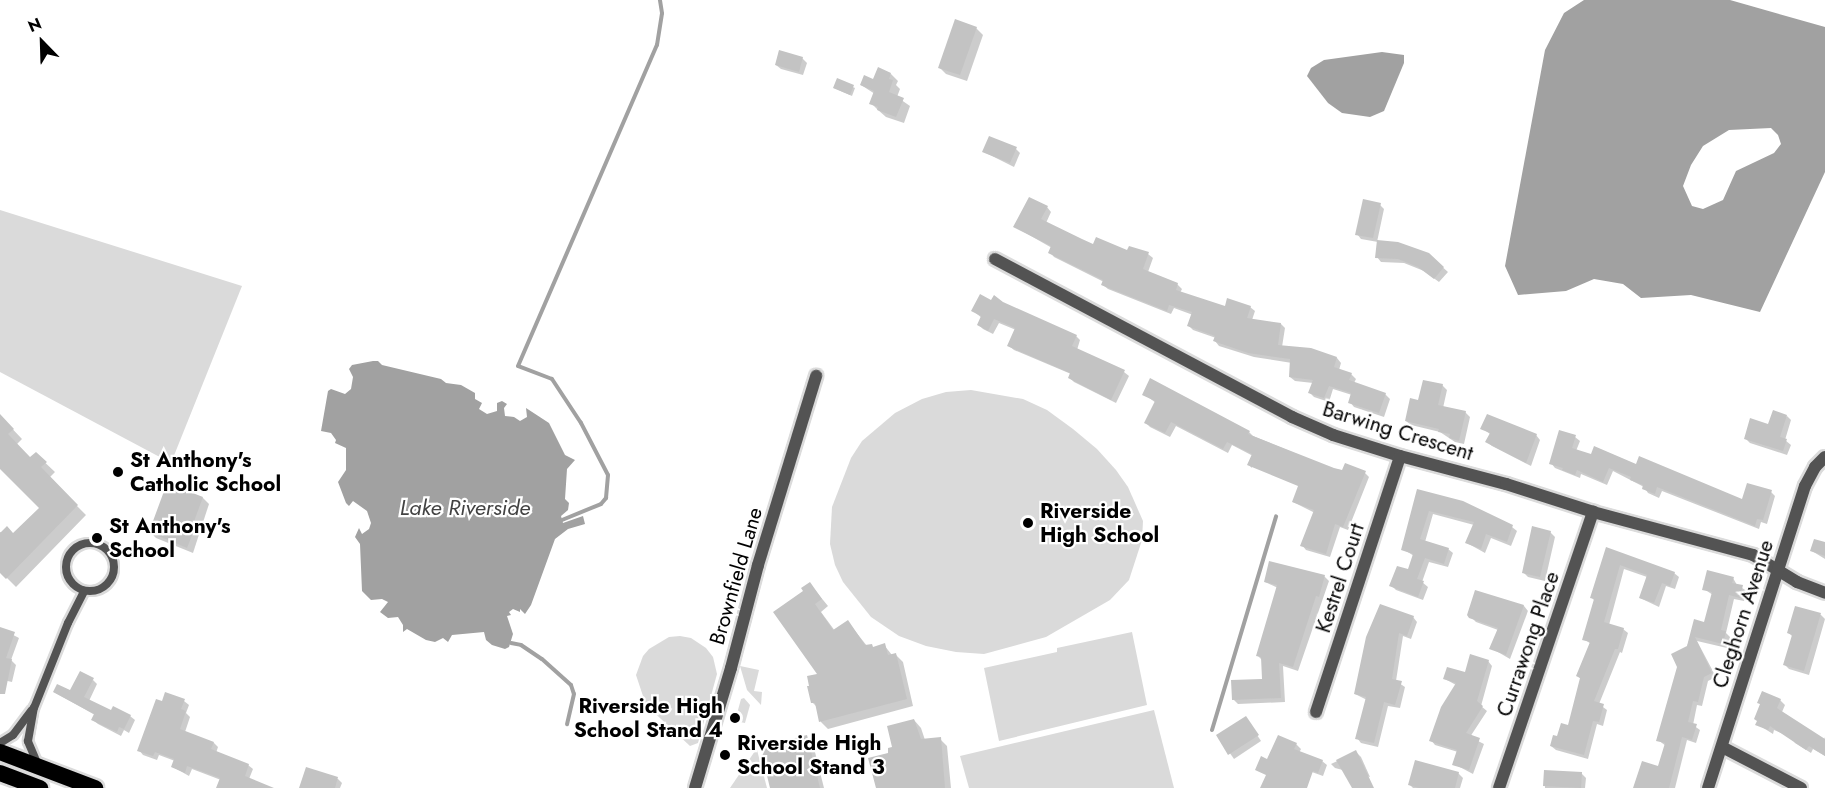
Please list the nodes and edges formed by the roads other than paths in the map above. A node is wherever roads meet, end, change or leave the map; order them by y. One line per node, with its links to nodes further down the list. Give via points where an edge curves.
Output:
1 (995, 259): 3 (street, Barwing Crescent, via 1292,417 1333,435)
2 (816, 376): 18 (street, Brownfield Lane)
3 (1400, 456): 5 (street, Barwing Crescent); 10 (street, Kestrel Court)
4 (1825, 457): 6 (street, Cleghorn Avenue, via 1805,486)
5 (1593, 512): 6 (street, Barwing Crescent, via 1753,555); 19 (street, Currawong Place)
6 (1778, 570): 8 (street, Barwing Crescent); 12 (street, Cleghorn Avenue)
7 (84, 591): 7 (lane, via 72,584 65,570 66,562 79,545 94,543 108,550 114,572 106,585); 9 (lane)
8 (1825, 593)
9 (34, 708): 11 (lane, via 13,735); 14 (lane, via 28,741)
10 (1316, 712)
11 (0, 743)
12 (1722, 747): 20 (street, Cleghorn Avenue); 21 (street)
13 (0, 752): 14 (highway)
14 (40, 767): 17 (highway)
15 (0, 773): 16 (highway)
16 (40, 788)
17 (95, 788)
18 (694, 788)
19 (1499, 788)
20 (1708, 788)
21 (1801, 788)

